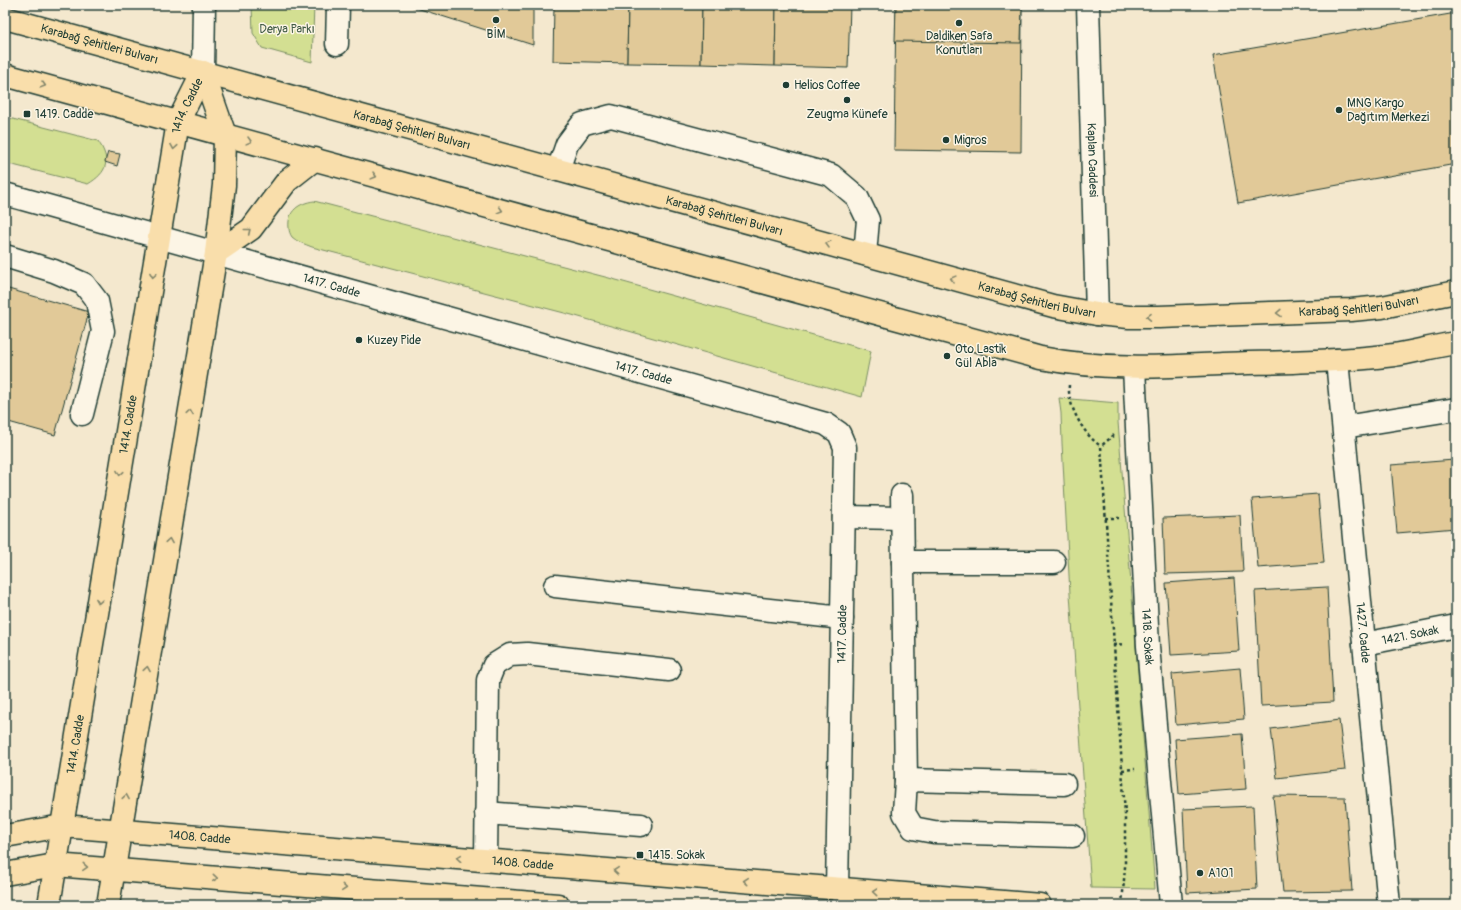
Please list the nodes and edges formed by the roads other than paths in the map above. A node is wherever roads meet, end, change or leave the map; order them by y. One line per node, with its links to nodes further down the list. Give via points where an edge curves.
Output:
1 (204, 5): 6 (street)
2 (338, 5): 5 (street)
3 (1088, 5): 18 (street, Kaplan Caddesi)
4 (5, 18): 6 (main road, Karabağ Şehitleri Bulvarı)
5 (337, 44)
6 (203, 72): 8 (main road, 1414. Cadde); 9 (main road, 1414. Cadde); 11 (main road, Karabağ Şehitleri Bulvarı)
7 (5, 75): 8 (main road, one-way to 8)
8 (178, 122): 9 (main road); 13 (main road, 1414. Cadde, one-way to 13)
9 (225, 135): 10 (main road, one-way to 10); 14 (main road, 1414. Cadde, via 224,185)
10 (315, 159): 14 (main road, one-way to 10, via 251,229 287,181); 21 (main road, one-way to 21, via 1041,358 1096,366)
11 (558, 170): 15 (main road, Karabağ Şehitleri Bulvarı, one-way to 11); 15 (street, via 567,144 582,124 611,116 824,173 831,175 857,197 868,220)
12 (5, 194): 13 (street, 1417. Cadde)
13 (159, 237): 14 (street, 1417. Cadde); 39 (main road, 1414. Cadde, one-way to 39)
14 (216, 253): 26 (street, 1417. Cadde, via 826,424 839,433 845,447); 40 (main road, 1414. Cadde, one-way to 14)
15 (866, 254): 18 (main road, Karabağ Şehitleri Bulvarı, one-way to 15, via 1053,306)
16 (5, 256): 23 (street, via 54,271 84,284 97,301 103,331)
17 (1456, 292): 18 (main road, Karabağ Şehitleri Bulvarı, one-way to 18, via 1382,308 1351,310 1159,317)
18 (1097, 314)
19 (1456, 343): 20 (main road, via 1395,354)
20 (1337, 360): 21 (main road); 24 (street, 1427. Cadde)
21 (1134, 368): 53 (street, 1418. Sokak, via 1148,646)
22 (1456, 409): 24 (street)
23 (82, 414)
24 (1344, 427): 33 (street, 1427. Cadde)
25 (902, 495): 27 (street)
26 (844, 517): 27 (street); 31 (street, 1417. Cadde)
27 (902, 518): 28 (street)
28 (903, 562): 29 (street); 35 (street)
29 (1054, 562)
30 (555, 586): 31 (street)
31 (842, 618): 47 (street, 1417. Cadde)
32 (1456, 626): 33 (street, 1421. Sokak)
33 (1364, 644): 54 (street, 1427. Cadde)
34 (669, 670): 37 (street, via 527,654 510,655 494,665 488,680)
35 (906, 780): 36 (street); 42 (street, via 904,813 913,828 934,832)
36 (1064, 784)
37 (486, 813): 38 (street); 43 (street)
38 (641, 825)
39 (62, 826): 40 (main road, 1408. Cadde); 41 (main road, 1408. Cadde); 44 (main road, 1414. Cadde)
40 (121, 831): 43 (main road, 1408. Cadde, one-way to 40); 45 (main road, 1414. Cadde)
41 (5, 836)
42 (1073, 836)
43 (486, 860): 47 (main road, 1408. Cadde, one-way to 43)
44 (55, 865): 45 (main road, one-way to 45); 46 (main road); 49 (main road, 1414. Cadde)
45 (114, 870): 48 (main road, one-way to 48); 50 (main road, 1414. Cadde)
46 (5, 874)
47 (837, 889): 52 (main road, 1408. Cadde, one-way to 47)
48 (527, 904): 51 (main road)
49 (49, 905)
50 (108, 905)
51 (558, 905)
52 (1040, 905)
53 (1171, 905)
54 (1389, 905)

